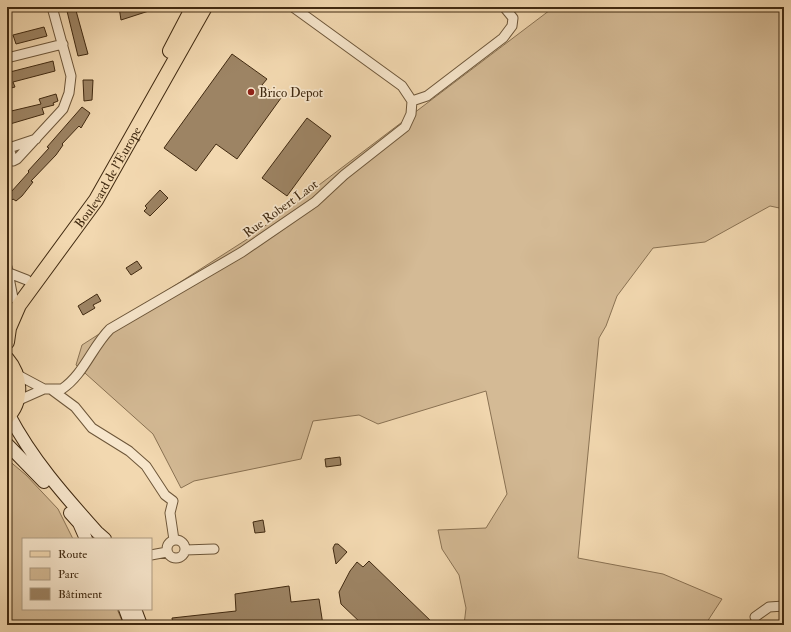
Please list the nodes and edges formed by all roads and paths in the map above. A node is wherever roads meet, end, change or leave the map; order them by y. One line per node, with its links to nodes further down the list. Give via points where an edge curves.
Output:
1 (52, 7): 6 (street)
2 (192, 7): 11 (main road, Boulevard de l'Europe, via 114,157 87,200)
3 (205, 7): 13 (main road, Boulevard de l'Europe, via 96,200 19,305 9,328)
4 (293, 7): 8 (street, via 402,86)
5 (504, 7): 8 (street, via 513,18 513,22 503,38 427,96)
6 (63, 44): 7 (street); 9 (street, via 71,76 69,93 63,109)
7 (7, 58)
8 (412, 101): 16 (street, Rue Robert Laot, via 406,127 344,175 315,202 242,252 110,329 70,383 62,389)
9 (36, 139)
10 (8, 270): 11 (street); 12 (street)
11 (27, 280): 12 (main road, Boulevard de l'Europe)
12 (10, 303)
13 (7, 342)
14 (7, 359): 15 (main road)
15 (16, 374): 16 (street); 17 (main road)
16 (48, 390): 17 (street, Rue Robert Laot); 22 (street, via 75,407 92,428 146,466 165,495 173,501 170,512)
17 (17, 401): 18 (main road)
18 (8, 416): 21 (main road, via 43,470)
19 (7, 444): 20 (main road, via 79,523)
20 (86, 538)
21 (104, 538)
22 (174, 540): 24 (street, via 181,542); 25 (street, via 169,543)
23 (214, 549): 24 (street)
24 (185, 550): 25 (street, via 178,558 171,557)
25 (167, 552): 26 (street)
26 (152, 555)
27 (784, 606): 30 (street, via 769,607)
28 (125, 610): 31 (main road)
29 (135, 610): 32 (main road)
30 (755, 617)
31 (131, 625)
32 (141, 625)

